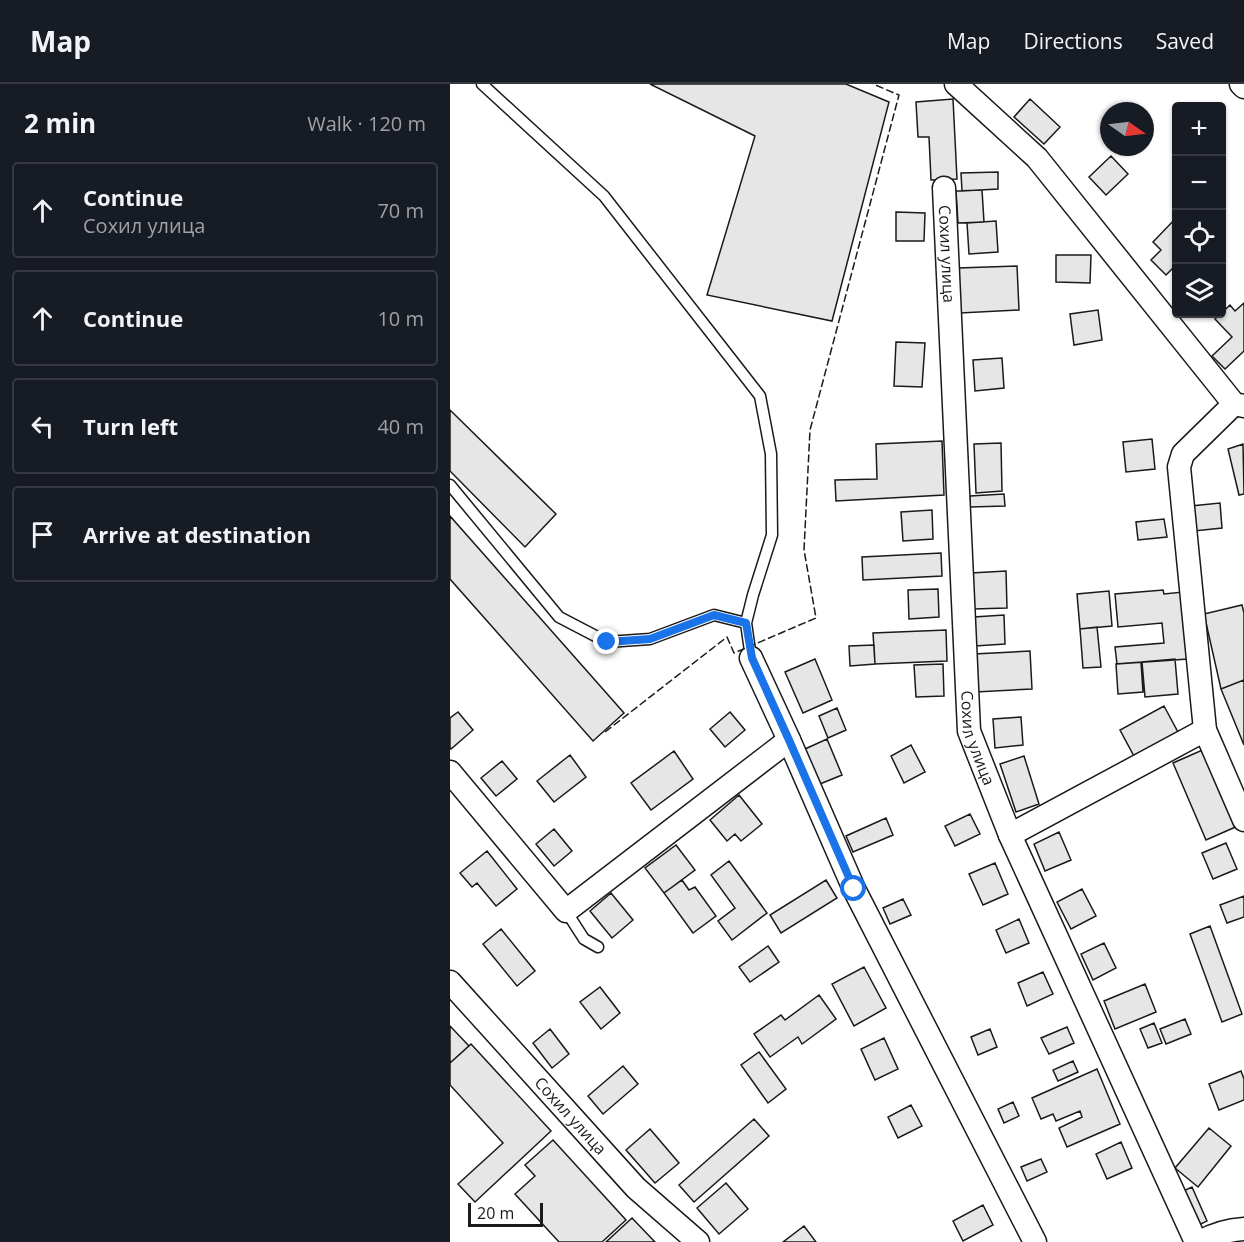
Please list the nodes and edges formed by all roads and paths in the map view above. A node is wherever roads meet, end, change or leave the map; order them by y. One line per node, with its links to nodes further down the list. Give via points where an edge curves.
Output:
1 (482, 84): 8 (lane, via 604,196 760,396 771,454 772,535)
2 (956, 84): 6 (street, via 1037,158)
3 (1241, 84): 4 (street)
4 (1244, 87)
5 (944, 188): 14 (street, Сохил улица, via 969,731)
6 (1239, 405): 10 (street, via 1183,454 1179,467)
7 (450, 485): 8 (lane, via 559,617 607,642 650,639 714,615)
8 (746, 623): 9 (lane)
9 (752, 658): 11 (street)
10 (1205, 730): 13 (street); 14 (street)
11 (789, 740): 15 (street); 20 (street, via 854,889)
12 (450, 772): 15 (street)
13 (1244, 820)
14 (1010, 835): 21 (street, Сохил улица)
15 (566, 911): 16 (lane, via 584,939)
16 (598, 947)
17 (450, 982): 19 (street, Сохил улица, via 636,1188)
18 (1244, 1230): 21 (street, Сохил улица, via 1229,1230)
19 (698, 1242)
20 (1035, 1242)
21 (1198, 1242)

